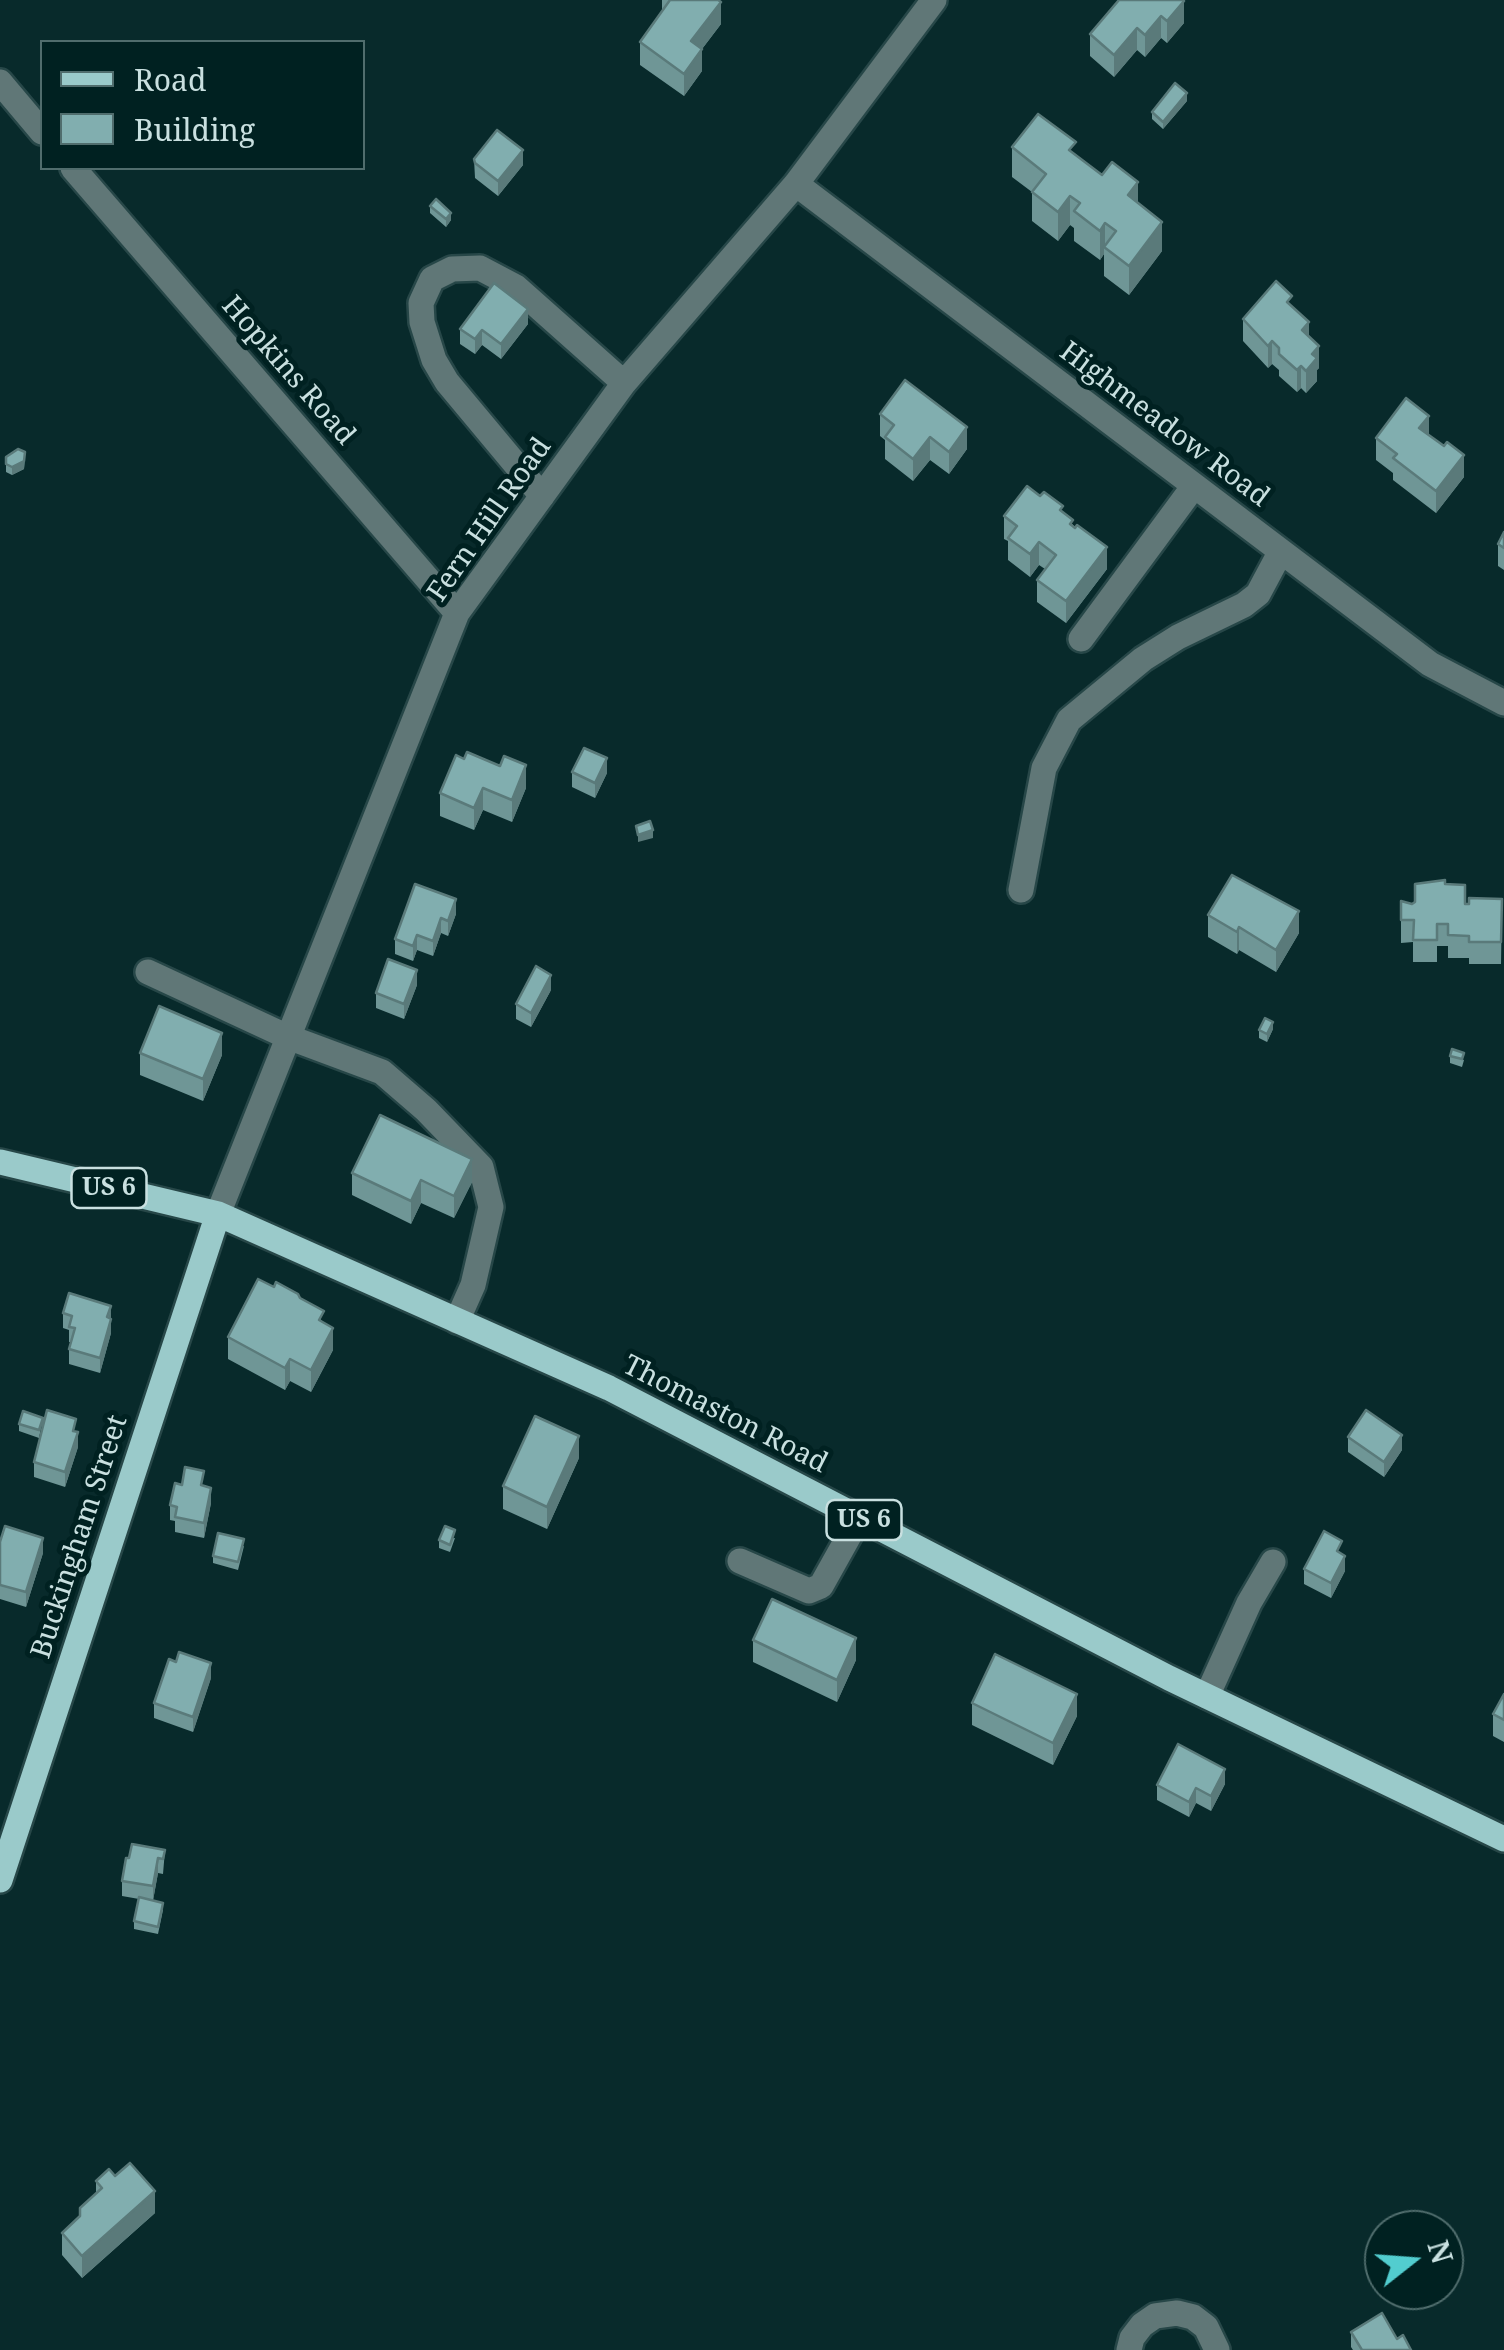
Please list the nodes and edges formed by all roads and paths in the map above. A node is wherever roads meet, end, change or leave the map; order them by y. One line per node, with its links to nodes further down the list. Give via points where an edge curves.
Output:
1 (934, 0): 5 (street, Fern Hill Road)
2 (0, 82): 3 (street)
3 (40, 130)
4 (75, 170): 10 (street, Hopkins Road)
5 (796, 184): 6 (street, Fern Hill Road); 7 (street, Highmeadow Road)
6 (624, 383): 8 (street, Fern Hill Road); 8 (street, via 516,286 480,268 452,269 432,279 421,302 434,360)
7 (1194, 486): 9 (street, Highmeadow Road); 11 (street)
8 (542, 496): 10 (street, Fern Hill Road)
9 (1281, 551): 12 (street, Highmeadow Road, via 1430,664); 13 (street, via 1244,606 1143,659 1070,720 1044,768)
10 (458, 613): 15 (street, Fern Hill Road)
11 (1081, 639)
12 (1504, 703)
13 (1021, 890)
14 (148, 972): 15 (street)
15 (288, 1037): 17 (street, Fern Hill Road); 18 (street, via 382,1072 481,1168 491,1207 474,1285)
16 (0, 1162): 17 (main road, Thomaston Road / US 6)
17 (218, 1214): 18 (main road, Thomaston Road / US 6); 24 (main road, Buckingham Street)
18 (456, 1320): 19 (main road, Thomaston Road / US 6, via 609,1388)
19 (859, 1518): 20 (street, via 821,1586 809,1591); 22 (main road, Thomaston Road / US 6)
20 (740, 1561)
21 (1272, 1562): 22 (street)
22 (1207, 1696): 23 (main road, Thomaston Road / US 6)
23 (1504, 1839)
24 (0, 1880)
25 (1129, 2350): 26 (street, via 1142,2325 1177,2313 1206,2327)
26 (1217, 2350)

